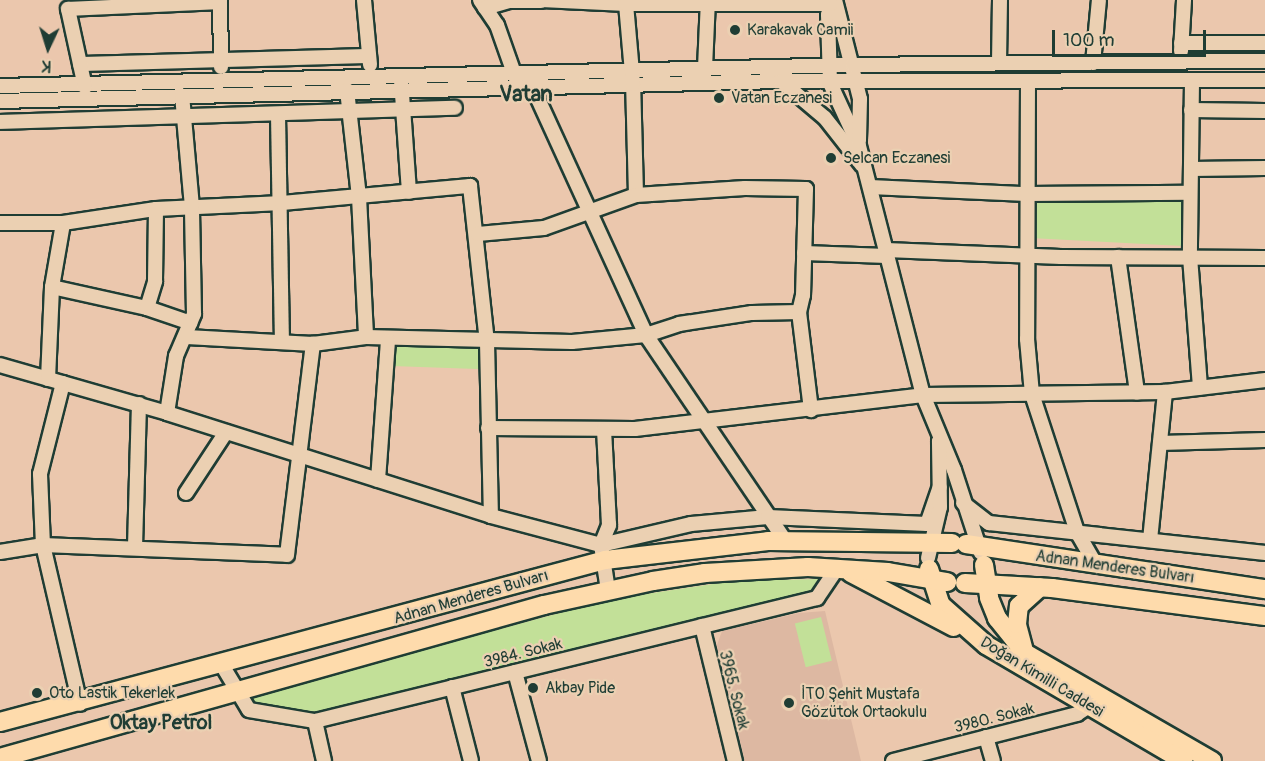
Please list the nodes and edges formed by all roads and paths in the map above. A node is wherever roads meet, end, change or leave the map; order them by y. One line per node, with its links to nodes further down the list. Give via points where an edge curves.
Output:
1 (364, 0): 14 (street)
2 (541, 0): 9 (street); 11 (street)
3 (1000, 0): 18 (street)
4 (1099, 0): 19 (street)
5 (1184, 0): 12 (street)
6 (220, 1): 10 (street); 15 (street)
7 (708, 1): 8 (street); 9 (street); 23 (street)
8 (832, 1): 21 (street); 22 (street)
9 (625, 2): 25 (street)
10 (67, 4): 20 (street)
11 (482, 4): 27 (street, via 497,25)
12 (1181, 43): 13 (street); 16 (street)
13 (1265, 43)
14 (369, 56): 15 (street); 24 (street)
15 (221, 60): 20 (street); 26 (street)
16 (1180, 62): 17 (street); 19 (street)
17 (1265, 62)
18 (999, 63): 19 (street); 21 (street)
19 (1093, 63)
20 (80, 64): 36 (street)
21 (853, 65): 22 (street); 30 (street)
22 (828, 67): 23 (street); 34 (street)
23 (705, 68): 25 (street)
24 (372, 76): 26 (street); 33 (street)
25 (632, 77): 27 (street); 29 (street); 56 (street)
26 (221, 79): 36 (street)
27 (522, 79): 33 (street); 61 (street)
28 (1265, 80): 32 (street)
29 (781, 81): 34 (street); 50 (street, via 825,118)
30 (857, 81): 31 (street); 34 (street); 48 (street)
31 (1028, 81): 32 (street); 55 (street)
32 (1191, 81): 42 (street)
33 (401, 82): 37 (street); 41 (street)
34 (830, 83): 48 (street)
35 (0, 86): 36 (street)
36 (85, 87)
37 (347, 90): 38 (street); 44 (street)
38 (182, 95): 39 (street); 46 (street)
39 (0, 101)
40 (455, 108): 41 (street)
41 (403, 110): 44 (street); 53 (street)
42 (1191, 110): 43 (street); 51 (street)
43 (1265, 111)
44 (349, 112): 45 (street); 57 (street)
45 (278, 115): 46 (street); 58 (street)
46 (184, 119): 47 (street); 59 (street)
47 (0, 122)
48 (859, 146): 50 (street)
49 (1265, 168): 51 (street)
50 (865, 169): 52 (street)
51 (1191, 169): 54 (street)
52 (870, 187): 55 (street); 65 (street)
53 (409, 192): 57 (street); 64 (street, via 470,186)
54 (1190, 193): 55 (street); 69 (street)
55 (1027, 194): 67 (street)
56 (636, 195): 61 (street); 66 (street, via 745,188 806,189)
57 (359, 197): 58 (street); 77 (street)
58 (282, 203): 59 (street); 79 (street)
59 (192, 207): 60 (street); 74 (street)
60 (156, 209): 62 (street); 72 (street, via 155,280)
61 (588, 214): 64 (street, via 544,228); 75 (street)
62 (63, 222): 63 (street); 71 (street)
63 (0, 223)
64 (478, 234): 80 (street)
65 (886, 253): 66 (street); 67 (street); 90 (street)
66 (804, 254): 73 (street)
67 (1027, 256): 68 (street); 89 (street, via 1026,339)
68 (1118, 257): 69 (street); 88 (street)
69 (1190, 257): 70 (street); 86 (street)
70 (1265, 258)
71 (52, 287): 72 (street); 83 (street)
72 (147, 308): 74 (street)
73 (799, 312): 75 (street, via 752,313 679,324); 92 (street)
74 (191, 323): 76 (street)
75 (646, 335): 80 (street, via 572,342); 94 (street)
76 (187, 337): 79 (street); 93 (street, via 176,356)
77 (366, 338): 78 (street); 81 (street)
78 (388, 341): 80 (street); 102 (street)
79 (282, 342): 81 (street)
80 (487, 342): 95 (street)
81 (313, 344): 101 (street)
82 (0, 365): 83 (street)
83 (48, 379): 85 (street)
84 (1265, 380): 86 (street)
85 (63, 383): 91 (street); 111 (street, via 40,474)
86 (1200, 388): 87 (street)
87 (1165, 392): 88 (street); 100 (street)
88 (1137, 393): 89 (street)
89 (1032, 394): 90 (street); 108 (street)
90 (923, 395): 92 (street); 98 (street)
91 (139, 405): 93 (street); 112 (street)
92 (811, 410): 94 (street)
93 (168, 413): 97 (street)
94 (702, 419): 96 (street); 107 (street)
95 (488, 428): 96 (street); 106 (street)
96 (604, 430): 114 (street, via 609,525)
97 (226, 432): 101 (street); 104 (street)
98 (939, 436): 103 (street); 105 (street)
99 (1265, 440): 100 (street)
100 (1160, 443): 110 (street)
101 (301, 456): 102 (street); 112 (street, via 287,555)
102 (378, 480): 106 (street)
103 (940, 487): 107 (street, via 927,524); 116 (street)
104 (186, 493)
105 (963, 503): 108 (street, via 989,523); 116 (street)
106 (491, 516): 114 (street)
107 (768, 517): 109 (street); 114 (street, via 691,524)
108 (1077, 532): 110 (street); 117 (street)
109 (785, 540): 114 (main road, Adnan Menderes Bulvarı); 116 (main road, Adnan Menderes Bulvarı)
110 (1150, 540): 115 (street)
111 (43, 545): 112 (street); 113 (street); 131 (street)
112 (135, 547)
113 (0, 552)
114 (602, 553): 121 (street); 126 (main road, Adnan Menderes Bulvarı)
115 (1265, 554)
116 (957, 562): 117 (main road, Adnan Menderes Bulvarı); 118 (main road, Adnan Menderes Bulvarı); 119 (main road, Adnan Menderes Bulvarı); 124 (main road, Doğan Kimilli Caddesi, via 941,605); 125 (main road, Doğan Kimilli Caddesi, via 1000,625)
117 (1096, 565): 120 (main road, Adnan Menderes Bulvarı)
118 (838, 567): 121 (main road, Adnan Menderes Bulvarı, via 705,573); 123 (street, 3984. Sokak, via 821,597); 124 (main road)
119 (1040, 587): 122 (main road, Adnan Menderes Bulvarı); 125 (main road, via 1019,606 1017,624)
120 (1265, 589)
121 (608, 590): 129 (main road, Adnan Menderes Bulvarı)
122 (1265, 616)
123 (702, 626): 127 (street, 3984. Sokak); 141 (street, 3965. Sokak)
124 (986, 645): 130 (main road, Doğan Kimilli Caddesi)
125 (1025, 653): 130 (main road, Doğan Kimilli Caddesi)
126 (222, 665): 129 (street, 3984. Sokak); 131 (main road, Adnan Menderes Bulvarı)
127 (515, 672): 128 (street, 3984. Sokak); 140 (street)
128 (452, 687): 132 (street, 3984. Sokak); 139 (street)
129 (235, 690): 132 (street, 3984. Sokak, via 249,710); 135 (main road, Adnan Menderes Bulvarı)
130 (1095, 702): 134 (street, 3980. Sokak); 144 (main road, Doğan Kimilli Caddesi); 145 (main road, Doğan Kimilli Caddesi)
131 (80, 704): 133 (main road, Adnan Menderes Bulvarı)
132 (315, 721): 138 (street)
133 (0, 723)
134 (986, 737): 142 (street, 3980. Sokak); 143 (street)
135 (52, 741): 136 (main road, Adnan Menderes Bulvarı); 137 (main road)
136 (0, 758)
137 (30, 761)
138 (324, 761)
139 (471, 761)
140 (539, 761)
141 (735, 761)
142 (893, 761)
143 (993, 761)
144 (1184, 761)
145 (1212, 761)

